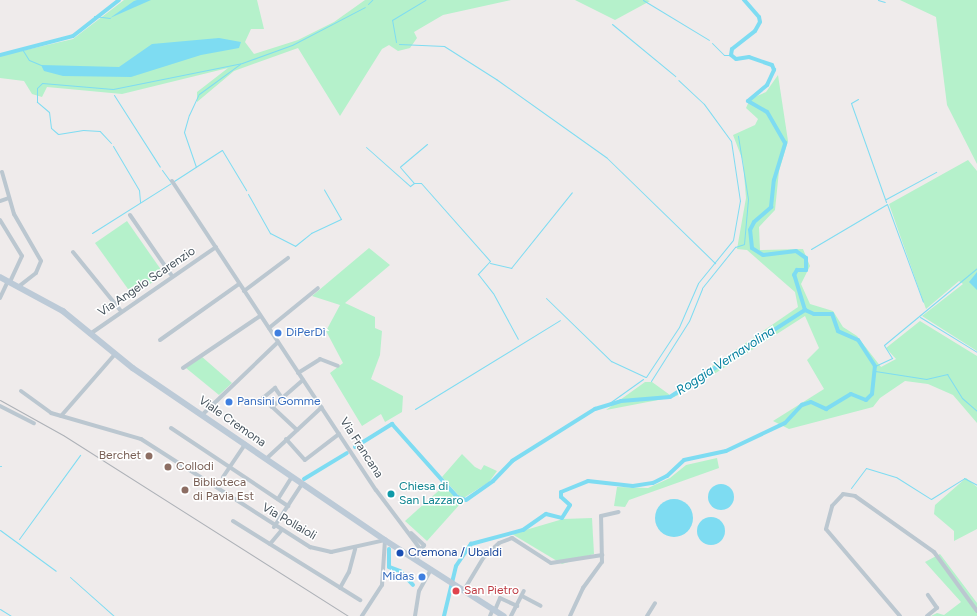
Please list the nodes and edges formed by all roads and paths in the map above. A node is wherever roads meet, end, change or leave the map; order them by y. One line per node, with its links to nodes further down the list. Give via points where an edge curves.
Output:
1 (2, 172): 3 (street)
2 (172, 181): 7 (street, Via Francana)
3 (9, 198): 4 (street); 14 (street, via 14,214 41,264 36,273)
4 (0, 201)
5 (130, 215): 10 (street)
6 (0, 220): 12 (street, via 22,256)
7 (216, 247): 10 (street, Via Angelo Scarenzio); 13 (street, Via Francana)
8 (73, 252): 18 (street)
9 (288, 258): 16 (street)
10 (172, 276): 18 (street, Via Angelo Scarenzio)
11 (0, 277): 12 (main road, Viale Cremona)
12 (9, 282): 14 (main road, Viale Cremona); 17 (street)
13 (239, 284): 16 (street, Via Francana); 22 (street)
14 (18, 287): 21 (main road, Viale Cremona, via 63,311)
15 (318, 288): 20 (street)
16 (244, 291): 19 (street, Via Francana)
17 (0, 298)
18 (121, 311): 21 (street, Via Angelo Scarenzio)
19 (260, 316): 20 (street, Via Francana); 26 (street)
20 (269, 328): 23 (street, Via Francana)
21 (90, 334): 24 (main road, Viale Cremona)
22 (160, 340)
23 (278, 342): 27 (street, Via Francana); 34 (street)
24 (114, 354): 34 (main road, Viale Cremona); 35 (street)
25 (338, 366): 27 (street, via 320,358)
26 (183, 368)
27 (298, 373): 28 (street, Via Francana)
28 (303, 380): 30 (street); 33 (street, Via Francana)
29 (21, 391): 35 (street, Via Pollaioli, via 41,408)
30 (282, 398): 32 (street); 32 (street, via 275,388 263,398)
31 (0, 406): 36 (street)
32 (272, 407): 38 (street)
33 (322, 407): 38 (street); 39 (street, Via Francana)
34 (203, 414): 41 (main road, Viale Cremona)
35 (61, 416): 51 (street, Via Pollaioli, via 140,439)
36 (34, 423)
37 (171, 428): 43 (street)
38 (297, 430): 40 (street)
39 (339, 434): 40 (street, via 305,460); 53 (street, Via Francana, via 380,495)
40 (286, 439): 42 (street)
41 (245, 444): 42 (main road, Viale Cremona); 43 (street)
42 (266, 459): 45 (main road, Viale Cremona)
43 (230, 467): 44 (street); 47 (street)
44 (223, 477)
45 (292, 477): 46 (main road, Viale Cremona); 47 (street)
46 (302, 484): 48 (street); 54 (main road, Viale Cremona)
47 (278, 499): 48 (street)
48 (288, 506): 51 (street)
49 (619, 512): 58 (street, via 602,516)
50 (233, 521): 55 (street)
51 (274, 527): 52 (street, Via Pollaioli)
52 (281, 531): 55 (street); 56 (street, Via Pollaioli, via 324,552)
53 (409, 532): 57 (street, Via Francana); 57 (street, Via Francana, via 424,545)
54 (385, 540): 56 (street, Via Pollaioli); 59 (main road, Viale Cremona); 72 (street, via 382,585)
55 (270, 544): 61 (street)
56 (355, 549): 61 (street)
57 (421, 550): 59 (street, Via Francana)
58 (602, 555): 62 (street, via 551,563 512,538 499,543 484,558); 77 (street, via 602,562 583,588)
59 (416, 560): 60 (main road, Viale Cremona)
60 (431, 569): 62 (main road, Viale Cremona); 73 (street, via 419,591)
61 (340, 588): 66 (street)
62 (464, 590): 70 (main road, Viale Cremona)
63 (524, 591): 65 (street)
64 (928, 595): 80 (street, via 938,608)
65 (522, 596): 68 (street); 69 (street)
66 (360, 600)
67 (654, 603): 78 (street)
68 (517, 606): 70 (street, via 500,598); 76 (street)
69 (541, 606)
70 (494, 610): 74 (street); 75 (main road, Viale Cremona)
71 (977, 612): 79 (street, via 934,552 855,496 843,494 832,506 826,529)
72 (362, 616)
73 (415, 616)
74 (490, 616)
75 (504, 616)
76 (511, 616)
77 (570, 616)
78 (647, 616)
79 (900, 616)
80 (927, 616)

